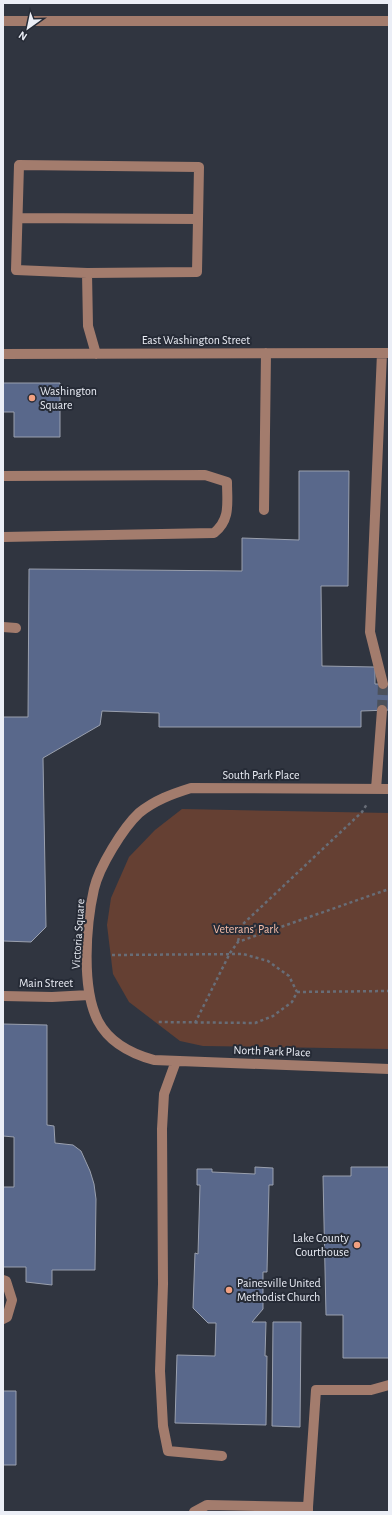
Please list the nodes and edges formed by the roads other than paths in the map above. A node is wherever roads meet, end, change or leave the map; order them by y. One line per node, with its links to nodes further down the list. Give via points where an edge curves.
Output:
1 (3, 21): 2 (street)
2 (389, 21)
3 (18, 218): 4 (street); 4 (street, via 19,165 199,167); 5 (street, via 16,270)
4 (198, 219): 5 (street, via 197,272)
5 (87, 273): 9 (street, via 88,326)
6 (266, 353): 7 (street, East Washington Street); 9 (street, East Washington Street); 11 (street)
7 (385, 353): 15 (street, via 370,632)
8 (3, 354): 9 (street, East Washington Street)
9 (96, 354)
10 (3, 476): 12 (street, via 205,475 227,482 228,512 223,525 214,533)
11 (264, 510)
12 (3, 537)
13 (3, 628): 14 (street)
14 (16, 628)
15 (383, 684)
16 (382, 710): 17 (street)
17 (376, 789): 18 (street, South Park Place); 19 (street, South Park Place, via 191,788 162,797)
18 (389, 789)
19 (139, 814): 20 (street, Victoria Square, via 120,837 94,887 87,951)
20 (89, 995): 21 (street, Main Street); 22 (street, Victoria Square, via 98,1021 114,1040 134,1054)
21 (3, 996)
22 (154, 1060): 23 (street, North Park Place)
23 (176, 1061): 24 (street, North Park Place); 28 (street, via 164,1094 162,1129 163,1284 160,1371 163,1426 168,1451)
24 (389, 1069)
25 (3, 1280): 26 (street, via 6,1281 12,1300 7,1317)
26 (3, 1319)
27 (389, 1385): 29 (street, via 371,1390 316,1390)
28 (222, 1456)
29 (308, 1509): 30 (street, via 206,1505)
30 (194, 1512)

